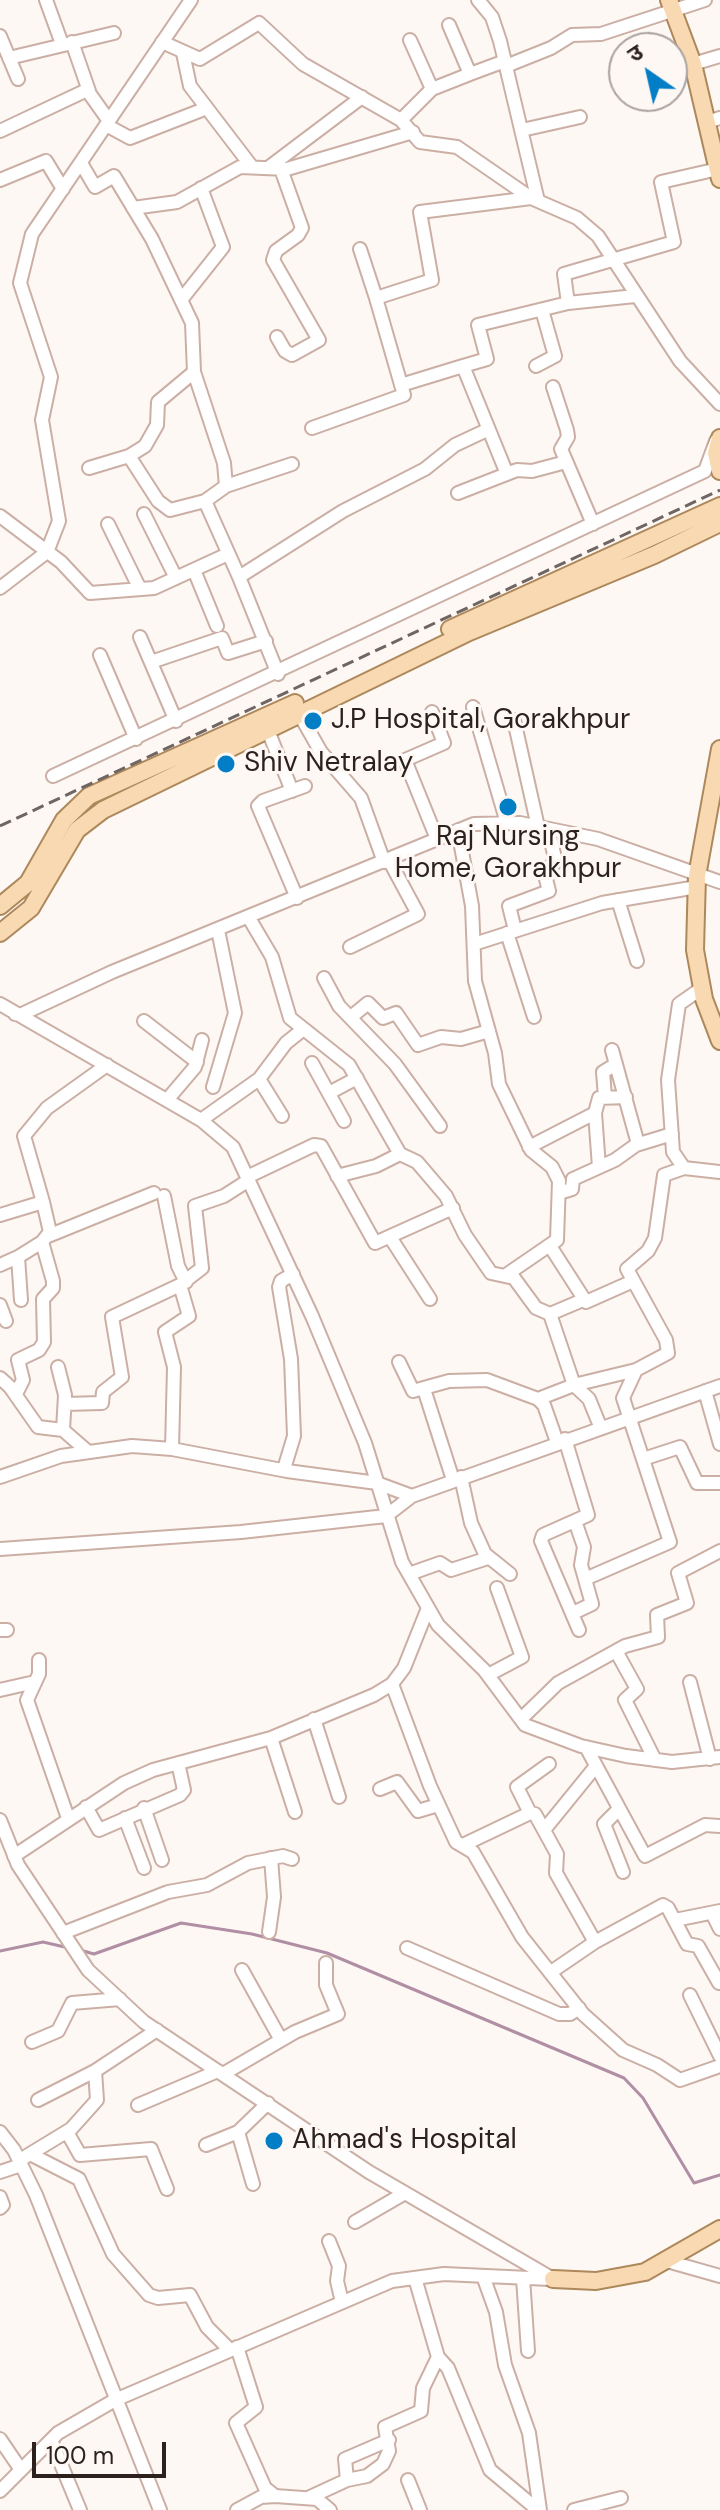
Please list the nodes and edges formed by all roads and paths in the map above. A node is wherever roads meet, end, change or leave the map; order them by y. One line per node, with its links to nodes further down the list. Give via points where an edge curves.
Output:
1 (46, 0): 11 (street)
2 (191, 0): 10 (street)
3 (478, 0): 15 (street, via 492,17)
4 (705, 0): 5 (street)
5 (671, 5): 15 (street, via 601,34 572,35 557,46); 16 (main road)
6 (449, 25): 17 (street)
7 (114, 33): 11 (street)
8 (0, 36): 14 (street)
9 (410, 40): 19 (street)
10 (162, 42): 12 (street); 26 (street)
11 (67, 43): 14 (street); 20 (street)
12 (183, 53): 21 (street, via 200,59 257,22 303,64); 22 (street, via 188,80)
13 (720, 56): 16 (street)
14 (9, 58): 18 (street)
15 (506, 63): 17 (street); 27 (street)
16 (693, 64): 25 (main road)
17 (470, 74): 19 (street)
18 (18, 79)
19 (432, 89): 24 (street)
20 (89, 91): 26 (street); 28 (street)
21 (362, 97): 24 (street); 32 (street)
22 (207, 108): 26 (street, via 130,138); 31 (street)
23 (580, 117): 27 (street)
24 (401, 120): 29 (street)
25 (714, 120): 33 (main road)
26 (107, 123): 30 (street)
27 (522, 130): 37 (street)
28 (0, 131)
29 (413, 132): 32 (street); 37 (street, via 420,142 457,147)
30 (81, 163): 36 (street); 38 (street, via 95,187 114,176)
31 (252, 167): 32 (street); 35 (street, via 240,167)
32 (275, 168): 46 (street, via 302,228 273,260 319,340 292,355)
33 (719, 174): 40 (street, via 661,182 674,242)
34 (0, 180): 36 (street, via 46,161)
35 (201, 188): 38 (street, via 171,204); 43 (street, via 223,247)
36 (63, 189): 71 (street, via 32,234 20,283 51,377 42,420 59,521)
37 (534, 200): 40 (street, via 577,218); 42 (street, via 422,211 432,280)
38 (133, 208): 43 (street)
39 (360, 249): 42 (street)
40 (612, 258): 41 (street); 44 (street, via 563,275)
41 (635, 296): 44 (street); 52 (street, via 680,361)
42 (376, 298): 50 (street)
43 (181, 300): 49 (street, via 193,328)
44 (568, 303): 45 (street)
45 (542, 310): 47 (street, via 478,325 487,359); 48 (street, via 555,356)
46 (277, 337)
47 (463, 366): 50 (street); 54 (street)
48 (536, 366)
49 (194, 372): 56 (street, via 158,402 155,431); 62 (street, via 224,463)
50 (401, 385): 53 (street, via 403,396)
51 (553, 387): 57 (street, via 567,430 567,441 560,447)
52 (720, 404)
53 (312, 428)
54 (487, 430): 61 (street); 74 (street)
55 (720, 437): 60 (main road)
56 (129, 456): 59 (street); 64 (street, via 165,509)
57 (566, 462): 61 (street); 70 (street)
58 (292, 464): 62 (street)
59 (89, 468)
60 (713, 471): 70 (street)
61 (507, 474): 63 (street)
62 (226, 486): 64 (street)
63 (458, 493)
64 (205, 501): 72 (street)
65 (720, 506): 85 (main road)
66 (144, 514): 75 (street)
67 (0, 516): 71 (street)
68 (720, 523): 85 (main road)
69 (108, 524): 77 (street)
70 (593, 524): 83 (street)
71 (47, 552): 76 (street); 77 (street, via 86,592)
72 (228, 554): 73 (street); 74 (street)
73 (194, 570): 75 (street); 78 (street)
74 (239, 577): 80 (street)
75 (176, 578): 77 (street)
76 (0, 588)
77 (140, 589)
78 (217, 626)
79 (140, 637): 82 (street)
80 (266, 641): 82 (street, via 228,653 222,638); 83 (street)
81 (100, 655): 90 (street)
82 (151, 662): 88 (street)
83 (278, 674): 88 (street)
84 (473, 707): 96 (street)
85 (296, 708): 89 (main road); 91 (main road, via 211,740); 100 (street, via 321,752 361,798)
86 (432, 712): 99 (street, via 444,743 405,763)
87 (514, 720): 97 (street)
88 (176, 721): 90 (street)
89 (267, 728): 91 (main road); 95 (street)
90 (136, 739): 93 (street)
91 (194, 756): 105 (main road, via 79,803 28,883); 109 (main road, via 85,822 31,908)
92 (719, 763): 101 (main road)
93 (53, 776)
94 (305, 786): 95 (street)
95 (292, 791): 103 (street, via 258,806)
96 (507, 823): 97 (street); 98 (street)
97 (543, 828): 101 (street, via 598,839); 108 (street, via 556,862 544,871 549,891 509,906)
98 (458, 830): 99 (street); 110 (street)
99 (437, 839): 100 (street)
100 (386, 861): 103 (street); 111 (street, via 418,914)
101 (697, 882): 102 (street); 104 (street); 114 (main road, via 695,950)
102 (720, 882)
103 (297, 898): 106 (street)
104 (618, 900): 108 (street); 112 (street)
105 (0, 906)
106 (249, 918): 107 (street); 122 (street, via 272,957 284,1007)
107 (218, 930): 117 (street); 133 (street, via 235,1013)
108 (511, 932): 110 (street); 119 (street)
109 (0, 933)
110 (474, 944): 123 (street, via 475,981)
111 (350, 947)
112 (637, 961)
113 (324, 978): 118 (street)
114 (702, 988): 120 (main road); 143 (street, via 679,1004 668,1080)
115 (0, 1004): 117 (street)
116 (0, 1011): 117 (street)
117 (20, 1015): 130 (street)
118 (351, 1017): 123 (street, via 368,1003 383,1018 396,1013 418,1045); 142 (street, via 395,1064)
119 (534, 1017)
120 (716, 1020): 125 (main road)
121 (144, 1021): 127 (street)
122 (301, 1031): 131 (street, via 344,1061); 132 (street)
123 (489, 1031): 145 (street, via 501,1091)
124 (202, 1040): 127 (street)
125 (720, 1041)
126 (612, 1050): 129 (street)
127 (197, 1062): 137 (street)
128 (312, 1063): 134 (street)
129 (616, 1064): 135 (street, via 603,1072); 136 (street)
130 (107, 1065): 137 (street); 153 (street, via 47,1108 24,1136)
131 (357, 1078): 134 (street); 146 (street)
132 (259, 1079): 139 (street); 140 (street)
133 (213, 1087)
134 (329, 1093): 141 (street)
135 (605, 1097): 136 (street); 138 (street, via 599,1098)
136 (626, 1097): 144 (street)
137 (167, 1100): 140 (street)
138 (595, 1113): 145 (street); 147 (street)
139 (282, 1116)
140 (201, 1120): 151 (street, via 233,1147)
141 (344, 1121)
142 (440, 1126)
143 (672, 1134): 144 (street); 148 (street, via 673,1152)
144 (638, 1144): 147 (street)
145 (529, 1147): 152 (street, via 556,1172)
146 (400, 1154): 149 (street); 154 (street, via 417,1162)
147 (599, 1167): 152 (street, via 573,1179 572,1189)
148 (684, 1168): 150 (street, via 702,1168); 163 (street, via 662,1179 655,1238 648,1251 630,1263 626,1274)
149 (337, 1176): 151 (street, via 318,1145); 156 (street, via 372,1240 378,1244)
150 (719, 1177)
151 (248, 1179): 161 (street); 164 (street, via 224,1196 195,1206 202,1268)
152 (559, 1193): 158 (street, via 559,1234)
153 (43, 1202): 155 (street); 157 (street, via 50,1225)
154 (453, 1208): 156 (street); 162 (street, via 491,1273)
155 (0, 1215)
156 (390, 1237): 165 (street)
157 (45, 1239): 159 (street); 164 (street, via 159,1194); 179 (street, via 53,1288 43,1299 44,1342 18,1360 23,1380)
158 (550, 1246): 162 (street); 167 (street)
159 (18, 1257): 160 (street); 166 (street)
160 (0, 1265)
161 (293, 1274): 190 (street, via 279,1287 291,1359 294,1436); 193 (street)
162 (506, 1275): 169 (street, via 536,1308)
163 (631, 1282): 167 (street); 173 (street, via 669,1348 662,1359)
164 (183, 1283): 181 (street, via 112,1317 122,1377 103,1392 100,1405); 187 (street, via 189,1316 165,1332 174,1367)
165 (430, 1299)
166 (21, 1300)
167 (583, 1300): 169 (street)
168 (0, 1305): 170 (street)
169 (550, 1314): 175 (street)
170 (6, 1321)
171 (399, 1362): 177 (street, via 411,1390)
172 (58, 1367): 181 (street)
173 (636, 1370): 175 (street); 182 (street, via 623,1398)
174 (0, 1378): 179 (street)
175 (574, 1385): 180 (street); 183 (street, via 589,1399)
176 (720, 1386): 178 (street)
177 (424, 1389): 180 (street, via 449,1381 487,1380); 192 (street)
178 (705, 1391): 182 (street); 186 (street)
179 (16, 1394): 184 (street, via 38,1427)
180 (538, 1399): 185 (street)
181 (65, 1404): 184 (street)
182 (628, 1417): 183 (street); 189 (street)
183 (600, 1426): 185 (street)
184 (63, 1430): 188 (street)
185 (561, 1440): 192 (street); 197 (street, via 588,1512)
186 (720, 1444)
187 (172, 1449): 188 (street); 190 (street)
188 (86, 1450): 191 (street)
189 (643, 1459): 194 (street, via 680,1447 697,1483); 203 (street, via 670,1542)
190 (284, 1469): 193 (street)
191 (0, 1477)
192 (457, 1479): 195 (street); 200 (street)
193 (377, 1483): 195 (street); 196 (street)
194 (720, 1483)
195 (412, 1496): 196 (street)
196 (386, 1516): 198 (street); 201 (street)
197 (575, 1521): 203 (street, via 585,1550); 206 (street, via 541,1538)
198 (0, 1549)
199 (720, 1551): 208 (street, via 678,1573 687,1603 657,1615 659,1635)
200 (488, 1558): 201 (street, via 451,1570 440,1563); 202 (street)
201 (409, 1574): 205 (street)
202 (510, 1574)
203 (585, 1579): 206 (street, via 592,1606)
204 (497, 1588): 210 (street, via 522,1657)
205 (428, 1608): 210 (street); 213 (street)
206 (573, 1613): 207 (street)
207 (579, 1630)
208 (616, 1651): 216 (street, via 553,1686); 220 (street, via 637,1689 625,1700)
209 (39, 1660): 211 (street)
210 (488, 1675): 216 (street)
211 (35, 1682): 214 (street); 232 (street, via 27,1700)
212 (690, 1682): 219 (street)
213 (392, 1684): 215 (street); 226 (street)
214 (0, 1690)
215 (314, 1719): 217 (street); 225 (street)
216 (521, 1719): 218 (street)
217 (271, 1738): 221 (street); 230 (street)
218 (586, 1747): 220 (street); 223 (street)
219 (715, 1758): 220 (street)
220 (655, 1760)
221 (178, 1763): 227 (street, via 124,1783); 228 (street, via 183,1793)
222 (549, 1764): 231 (street, via 517,1787)
223 (596, 1766): 229 (street); 236 (street)
224 (380, 1789): 226 (street, via 397,1782 418,1811)
225 (339, 1797)
226 (438, 1805): 237 (street, via 456,1842)
227 (86, 1807): 232 (street); 233 (street, via 99,1830)
228 (144, 1808): 233 (street); 241 (street)
229 (619, 1809): 235 (street, via 645,1856 705,1825); 243 (street, via 604,1824)
230 (295, 1812)
231 (530, 1813): 236 (street); 237 (street)
232 (68, 1818): 238 (street)
233 (125, 1818): 242 (street)
234 (0, 1820): 238 (street)
235 (720, 1826)
236 (544, 1830): 249 (street, via 559,1860 556,1873)
237 (463, 1845): 253 (street, via 473,1852 514,1926)
238 (14, 1856): 248 (street)
239 (271, 1858): 240 (street); 247 (street, via 274,1897); 248 (street, via 243,1864 207,1885 168,1892)
240 (292, 1859)
241 (162, 1860)
242 (144, 1868)
243 (623, 1872)
244 (716, 1912): 245 (street); 246 (street)
245 (675, 1920): 249 (street, via 666,1905 659,1906); 254 (street)
246 (720, 1929)
247 (269, 1932)
248 (66, 1936): 256 (street, via 85,1965)
249 (595, 1942): 253 (street)
250 (407, 1948): 257 (street, via 559,2014)
251 (326, 1963): 259 (street, via 326,1985 338,2014)
252 (242, 1970): 259 (street)
253 (551, 1972): 257 (street)
254 (719, 1983)
255 (690, 1995): 261 (street)
256 (120, 1999): 258 (street); 260 (street, via 72,2003 58,2031)
257 (579, 2008): 262 (street, via 623,2050 675,2078 684,2080)
258 (157, 2030): 263 (street); 264 (street)
259 (281, 2040): 264 (street)
260 (32, 2042)
261 (720, 2056)
262 (720, 2066)
263 (95, 2071): 265 (street); 269 (street, via 99,2097)
264 (221, 2073): 266 (street); 267 (street)
265 (38, 2100)
266 (268, 2103): 270 (street); 276 (street)
267 (138, 2105)
268 (0, 2132): 272 (street)
269 (67, 2132): 272 (street); 275 (street, via 80,2155 151,2149)
270 (238, 2132): 271 (street); 274 (street)
271 (206, 2145)
272 (24, 2160): 273 (street); 289 (street, via 79,2179 113,2254 149,2295 190,2295 207,2327); 292 (street)
273 (0, 2172)
274 (253, 2184)
275 (167, 2189)
276 (405, 2193): 279 (street); 287 (street)
277 (0, 2197): 278 (street)
278 (0, 2208)
279 (355, 2222)
280 (720, 2229): 282 (main road)
281 (329, 2241): 288 (street, via 339,2266)
282 (667, 2261): 284 (street); 287 (main road, via 645,2272 596,2281)
283 (483, 2276): 285 (street); 286 (street); 309 (street, via 529,2433)
284 (720, 2276)
285 (415, 2278): 288 (street, via 392,2281); 291 (street)
286 (523, 2278): 287 (street); 290 (street)
287 (553, 2279)
288 (342, 2302): 289 (street)
289 (233, 2348): 292 (street); 300 (street, via 256,2407 237,2420 237,2426 260,2479)
290 (528, 2351)
291 (438, 2357): 295 (street, via 423,2388 423,2407 385,2427); 309 (street, via 448,2368 490,2470)
292 (115, 2400): 294 (street); 305 (street)
293 (0, 2439): 296 (street)
294 (51, 2440): 296 (street); 304 (street)
295 (389, 2440): 297 (street, via 383,2464 367,2476); 297 (street, via 345,2459)
296 (21, 2470): 299 (street)
297 (347, 2480): 301 (street)
298 (408, 2480): 308 (street)
299 (0, 2491)
300 (275, 2496): 301 (street); 306 (street)
301 (308, 2498): 307 (street, via 324,2502)
302 (621, 2498): 303 (street)
303 (606, 2506): 310 (street)
304 (80, 2510)
305 (160, 2510)
306 (237, 2510)
307 (330, 2510)
308 (420, 2510)
309 (539, 2510)
310 (574, 2510)

